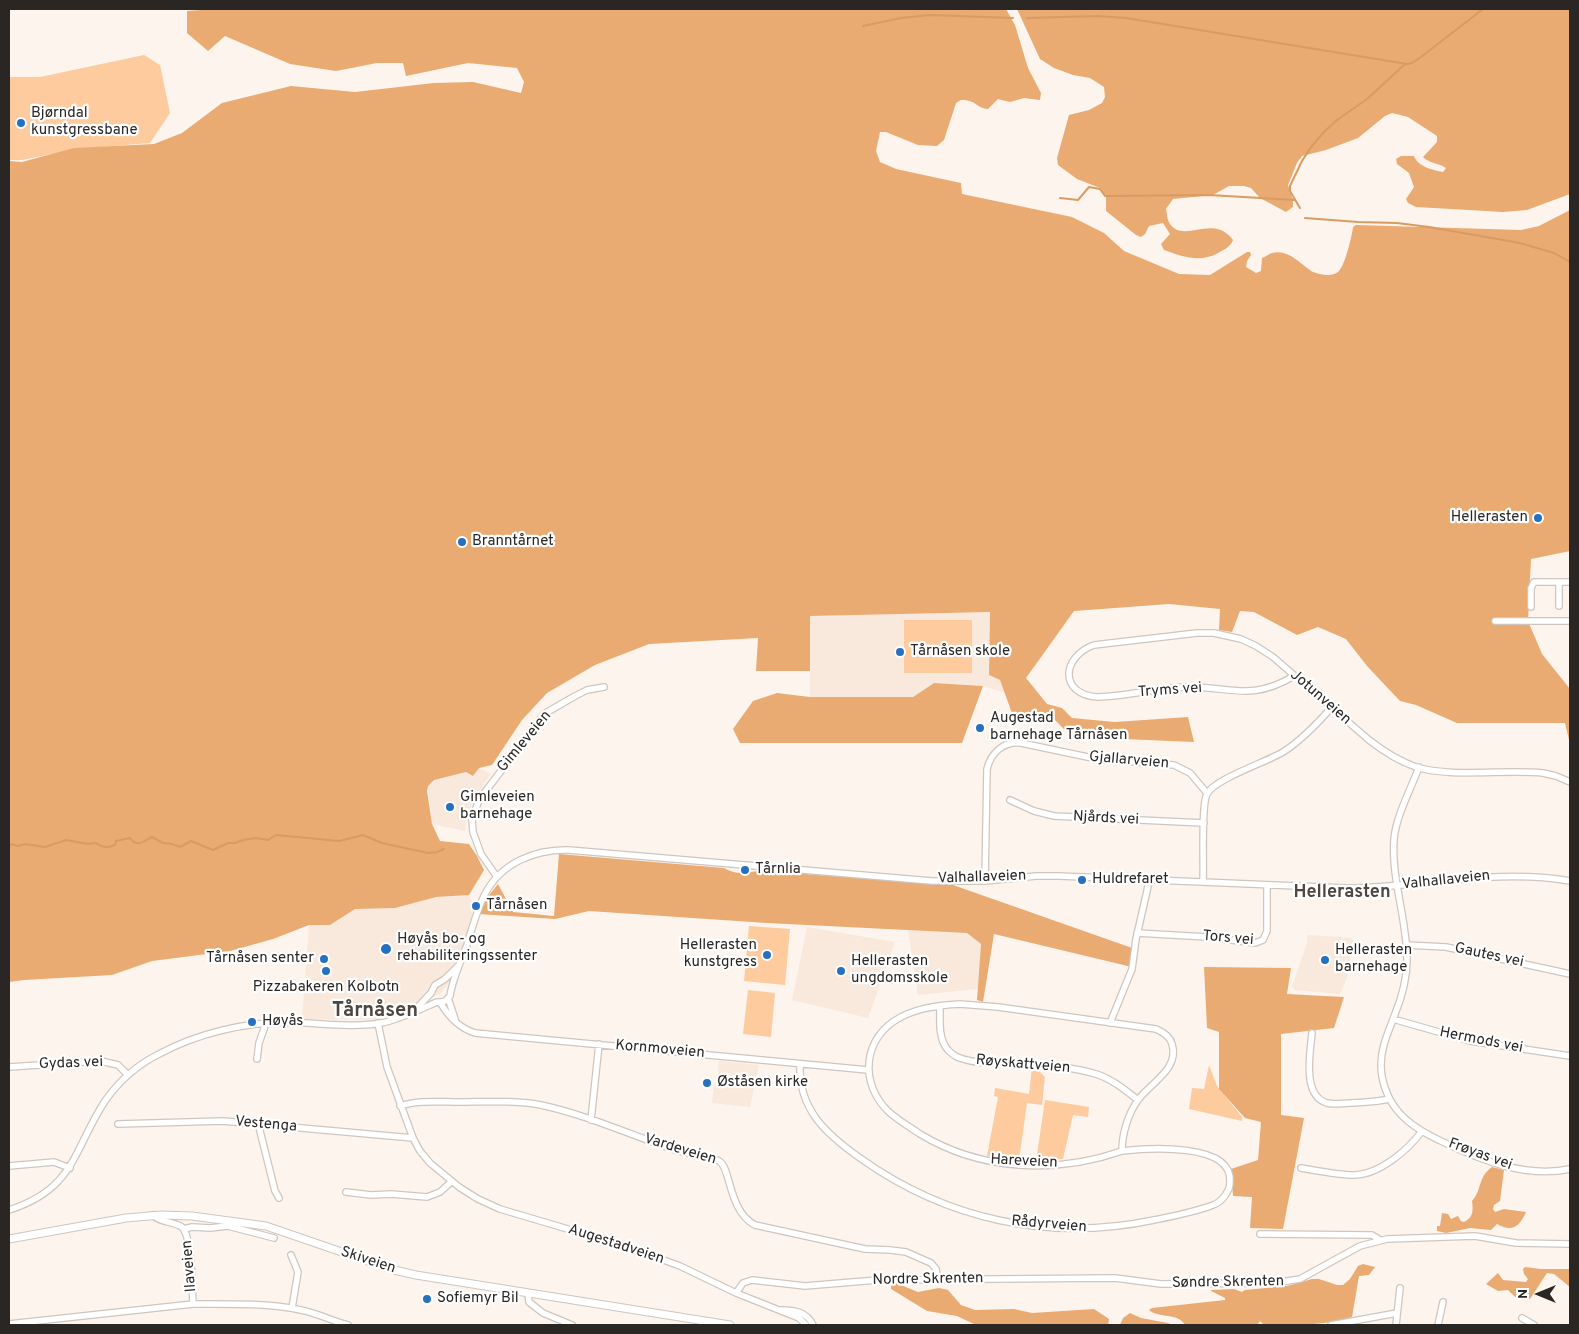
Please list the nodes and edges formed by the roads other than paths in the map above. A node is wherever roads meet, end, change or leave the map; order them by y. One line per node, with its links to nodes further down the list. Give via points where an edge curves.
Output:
1 (1558, 582): 2 (street); 3 (street); 4 (street, via 1534,582)
2 (1570, 582)
3 (1559, 606)
4 (1531, 607)
5 (1570, 620): 6 (street)
6 (1496, 621)
7 (1072, 662): 8 (street, Jotunveien, via 1084,650 1098,644 1214,633 1256,646); 8 (street, Tryms vei, via 1068,674 1071,686 1086,696 1098,698 1184,687 1247,692 1272,687)
8 (1294, 676): 10 (street, Jotunveien)
9 (604, 687): 16 (street, Gimleveien, via 587,690 544,714 479,800 472,819 473,832 481,854)
10 (1331, 708): 11 (street, Jotunveien, via 1384,752); 13 (street, via 1291,746)
11 (1419, 768): 12 (street, Jotunveien, via 1543,773); 22 (street, via 1394,837)
12 (1570, 782)
13 (1207, 793): 15 (street); 18 (street, Gjallarveien, via 1190,773 1174,765 1104,760 1021,743 1009,744 994,753 987,769)
14 (1010, 800): 15 (street, Njårds vei, via 1054,816)
15 (1204, 824): 20 (street)
16 (497, 877): 18 (street, Valhallaveien, via 525,858 560,850 903,879); 25 (street, Valhallaveien, via 482,901)
17 (1148, 880): 18 (street, Valhallaveien, via 1050,876); 20 (street, Valhallaveien); 23 (street)
18 (985, 881)
19 (1570, 881): 22 (street, Valhallaveien, via 1504,875)
20 (1203, 882): 21 (street, Valhallaveien)
21 (1267, 885): 22 (street, Valhallaveien, via 1328,888); 23 (street, Tors vei, via 1267,931 1260,942)
22 (1398, 886): 24 (street)
23 (1137, 933): 38 (street, via 1132,969)
24 (1406, 945): 26 (street, Gautes vei, via 1454,948); 34 (street, via 1405,982)
25 (459, 965): 27 (street, Valhallaveien); 28 (street, Valhallaveien)
26 (1570, 974)
27 (440, 983): 28 (street, via 447,985); 29 (street, via 434,985)
28 (450, 991): 30 (street)
29 (431, 993): 31 (street); 33 (street)
30 (448, 998): 31 (street); 35 (street)
31 (439, 1002): 33 (street); 35 (street, Kornmoveien)
32 (940, 1006): 38 (street, via 984,1005); 45 (street, via 906,1014 887,1027 874,1044); 48 (street, Røyskattveien, via 943,1042 960,1058 1099,1074)
33 (415, 1010): 37 (street)
34 (1394, 1019): 41 (street, Hermods vei, via 1470,1041); 47 (street, via 1381,1061)
35 (455, 1021): 40 (street, Kornmoveien, via 475,1033)
36 (266, 1023): 37 (street); 42 (street); 46 (street, via 222,1031 183,1043 151,1058)
37 (378, 1023): 49 (street, Augestadveien, via 383,1052)
38 (1110, 1023): 48 (street, via 1156,1029 1168,1037 1173,1047 1173,1061)
39 (1312, 1033): 47 (street, via 1310,1082 1320,1099 1332,1104)
40 (599, 1044): 43 (street, Kornmoveien); 50 (street)
41 (1570, 1056)
42 (257, 1059)
43 (800, 1064): 45 (street, Kornmoveien); 55 (street, Rådyrveien, via 804,1096 814,1117 834,1139 883,1174 977,1216 1021,1225 1104,1228 1169,1217 1215,1204 1230,1186 1225,1165 1207,1155 1180,1150)
44 (9, 1067): 46 (street, Gydas vei, via 101,1061 118,1065)
45 (868, 1070): 55 (street, Hareveien, via 880,1102 899,1120 937,1143 976,1158 1012,1164 1052,1165 1085,1161)
46 (128, 1075): 57 (street, via 106,1101)
47 (1389, 1099): 53 (street, Frøyas vei, via 1401,1116)
48 (1138, 1100): 55 (street, via 1126,1126)
49 (400, 1106): 50 (street, Vardeveien, via 417,1102 525,1103); 54 (street, Augestadveien)
50 (592, 1120): 73 (street, Vardeveien, via 686,1154 721,1162 737,1206 755,1225 865,1249 906,1252 931,1263)
51 (258, 1123): 52 (street, Vestenga, via 204,1120); 54 (street, Vestenga); 62 (street)
52 (118, 1124)
53 (1422, 1131): 58 (street, via 1391,1161 1369,1172 1350,1175); 59 (street, Frøyas vei, via 1457,1149 1500,1165 1540,1171)
54 (413, 1138): 60 (street, Augestadveien, via 424,1156)
55 (1122, 1151)
56 (9, 1166): 57 (street, via 54,1162)
57 (70, 1168): 63 (street, via 40,1196)
58 (1301, 1168)
59 (1570, 1169)
60 (451, 1182): 61 (street, via 440,1192 427,1197); 76 (street, Augestadveien, via 500,1209 665,1260)
61 (346, 1192)
62 (279, 1198)
63 (9, 1210)
64 (153, 1215): 65 (street, Ilaveien); 68 (main road, Skiveien); 75 (main road, Skiveien, via 192,1216 266,1226 394,1270)
65 (184, 1229): 67 (street, Ilaveien, via 228,1226); 78 (street, Ilaveien, via 188,1241)
66 (1260, 1234): 69 (street, Søndre Skrenten, via 1372,1235)
67 (274, 1238)
68 (9, 1239)
69 (1380, 1240): 70 (street, Søndre Skrenten, via 1475,1236 1516,1243); 72 (street, Søndre Skrenten, via 1360,1246 1300,1278 1283,1282 1158,1284)
70 (1570, 1244)
71 (291, 1255): 79 (street, via 298,1272)
72 (1126, 1279): 73 (street, Nordre Skrenten)
73 (938, 1280): 76 (street, Nordre Skrenten, via 877,1280 806,1286 750,1280 740,1285)
74 (1400, 1288): 81 (street)
75 (528, 1293): 85 (street, via 529,1302 536,1308); 86 (main road, Skiveien)
76 (736, 1293): 80 (street, Augestadveien)
77 (1443, 1302): 91 (street)
78 (193, 1304): 79 (street); 83 (street)
79 (292, 1308): 84 (street)
80 (781, 1310): 87 (street, Augestadveien); 88 (street, Augestadveien, via 804,1314)
81 (1397, 1313): 89 (street); 90 (street)
82 (1522, 1318): 92 (street)
83 (9, 1324)
84 (348, 1325)
85 (572, 1325)
86 (730, 1325)
87 (806, 1325)
88 (813, 1325)
89 (1331, 1325)
90 (1396, 1325)
91 (1438, 1325)
92 (1534, 1325)

